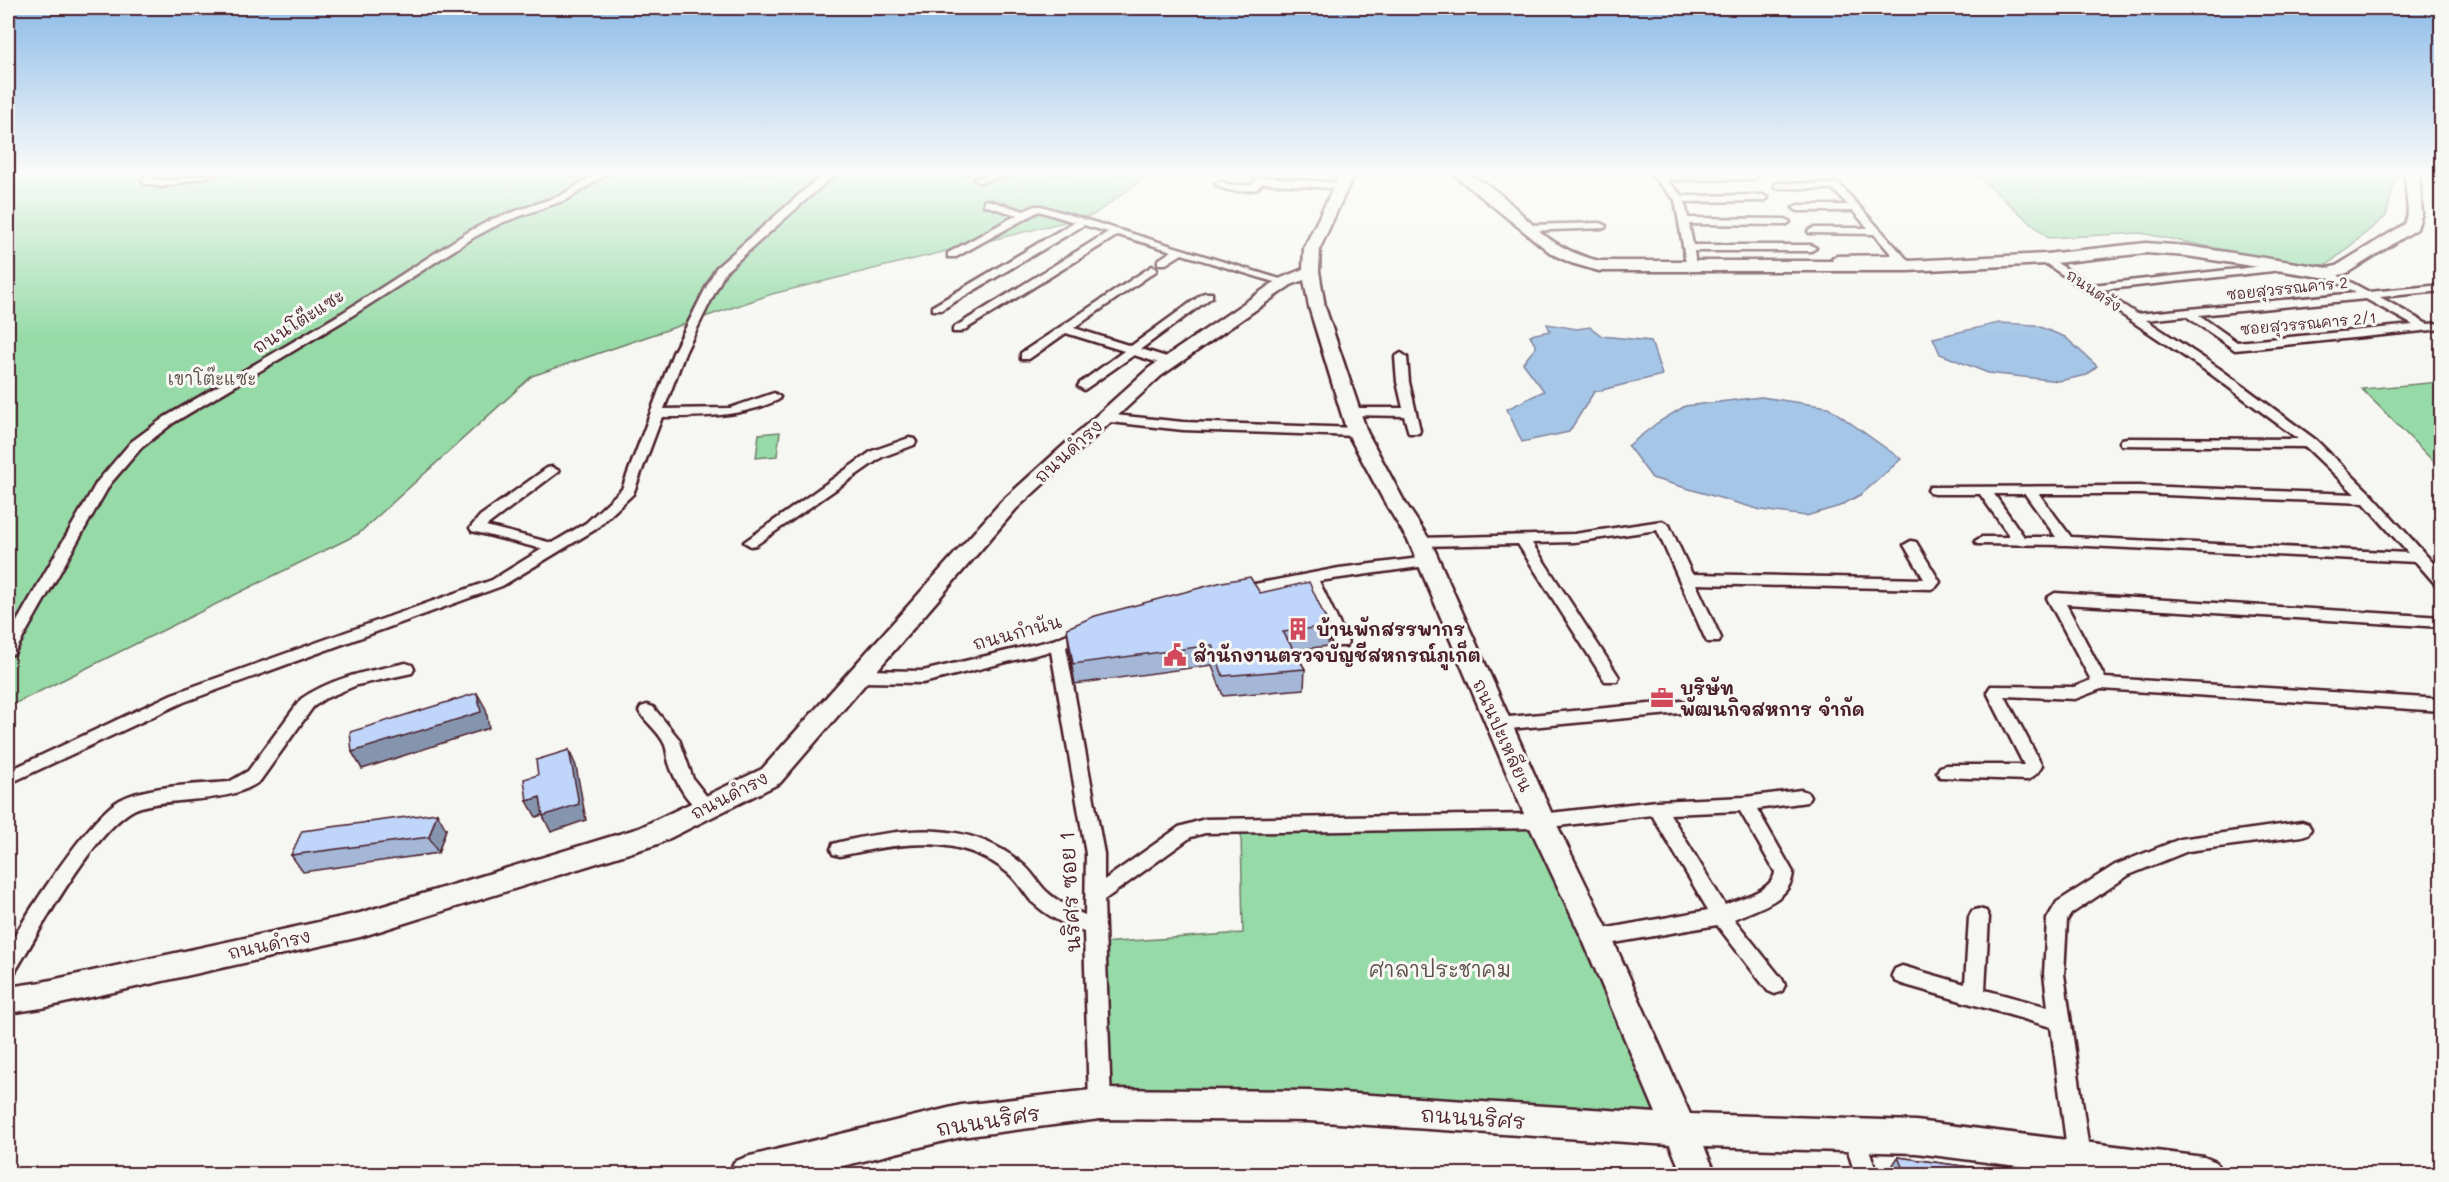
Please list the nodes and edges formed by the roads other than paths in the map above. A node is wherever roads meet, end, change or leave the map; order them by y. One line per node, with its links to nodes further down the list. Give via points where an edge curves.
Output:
1 (481, 229): 73 (street, ถนนโต๊ะแซะ, via 170,420 136,445 104,482)
2 (765, 229): 42 (street, via 720,270 679,353)
3 (999, 229): 16 (street)
4 (1069, 229): 29 (street)
5 (1111, 229): 10 (street)
6 (1321, 229): 22 (street, via 1312,248)
7 (1527, 229): 20 (street, ถนนตรัง, via 1559,254 1586,264)
8 (1685, 229): 13 (street)
9 (2407, 229): 23 (street, via 2341,270)
10 (1117, 231): 15 (street); 35 (street)
11 (1813, 231): 12 (street)
12 (1876, 231): 19 (street)
13 (1688, 248): 14 (street); 20 (street)
14 (1811, 248)
15 (1180, 250): 24 (street); 34 (street)
16 (952, 255)
17 (1837, 259): 19 (street)
18 (2046, 259): 19 (street, ถนนตรัง); 21 (street, via 2158,248); 25 (street, ถนนตรัง)
19 (1904, 262): 20 (street, ถนนตรัง)
20 (1691, 267)
21 (2282, 267): 23 (street); 25 (street)
22 (1311, 271): 24 (street, ถนนดำรง); 45 (street, ถนนปะเหลียน, via 1317,307)
23 (2328, 273): 28 (street)
24 (1285, 282): 39 (street, ถนนดำรง)
25 (2090, 288): 31 (street, ถนนตรัง)
26 (2442, 288): 28 (street, ซอยสุวรรณคาร 2)
27 (1208, 295): 36 (street)
28 (2368, 295): 30 (street, ซอยสุวรรณคาร 2); 33 (street)
29 (937, 308)
30 (2188, 313): 31 (street, ซอยสุวรรณคาร 2); 33 (street, ซอยสุวรรณคาร 2/1, via 2235,346)
31 (2135, 318): 49 (street, ถนนตรัง)
32 (2442, 326): 33 (street, ซอยสุวรรณคาร 2/1)
33 (2424, 327)
34 (1066, 329): 36 (street); 37 (street)
35 (957, 330)
36 (1132, 351): 39 (street); 40 (street)
37 (1025, 356)
38 (1401, 357): 43 (street)
39 (1170, 362): 44 (street, ถนนดำรง)
40 (1084, 386)
41 (774, 397): 42 (street, via 730,413)
42 (658, 412): 61 (street, via 628,491 591,526)
43 (1409, 412): 45 (street); 46 (street)
44 (1105, 418): 45 (street, via 1183,426); 75 (street, ถนนดำรง, via 1009,505)
45 (1353, 422): 62 (street, ถนนปะเหลียน)
46 (1414, 430)
47 (909, 442): 59 (street, via 877,454)
48 (2127, 442): 49 (street)
49 (2311, 443): 54 (street, ถนนตรัง)
50 (552, 471): 61 (street, via 477,528)
51 (1935, 490): 52 (street)
52 (1984, 490): 53 (street); 57 (street)
53 (2030, 491): 54 (street, via 2140,490); 58 (street)
54 (2368, 499): 63 (street, ถนนตรัง)
55 (1523, 541): 62 (street); 65 (street, via 1662,525); 76 (street)
56 (1982, 541): 57 (street)
57 (2020, 541): 58 (street)
58 (2067, 541): 63 (street)
59 (751, 542)
60 (1911, 545): 65 (street, via 1933,582 1930,584)
61 (554, 548): 83 (street, via 497,583 178,698)
62 (1424, 552): 64 (street); 81 (street, ถนนปะเหลียน)
63 (2419, 558): 66 (street, ถนนตรัง)
64 (1310, 578): 67 (street); 71 (street)
65 (1686, 579): 70 (street)
66 (2442, 583)
67 (1222, 595)
68 (2442, 622): 77 (street, via 2055,598)
69 (1095, 628): 72 (street, ถนนกำนัน)
70 (1713, 638)
71 (1340, 642)
72 (1058, 644): 75 (street, ถนนกำนัน, via 923,677); 91 (street, นริศร ซอย 1, via 1095,854)
73 (8, 650)
74 (406, 669): 96 (street, via 357,678 318,694 307,703 254,776 243,784 145,800 114,813 75,861)
75 (861, 676): 86 (street, ถนนดำรง, via 771,776)
76 (1611, 677)
77 (2100, 683): 78 (street); 82 (street, via 2075,693 1997,690 2032,770)
78 (2442, 705)
79 (1681, 707): 81 (street)
80 (647, 711): 86 (street, via 673,743 686,782)
81 (1499, 724): 88 (street, ถนนปะเหลียน)
82 (1946, 772)
83 (8, 778)
84 (1801, 797): 85 (street)
85 (1745, 804): 87 (street); 92 (street, via 1784,872 1783,882 1775,891)
86 (706, 807): 100 (street, ถนนดำรง, via 648,836 360,925)
87 (1657, 808): 88 (street); 92 (street)
88 (1541, 821): 91 (street, via 1205,826 1185,832); 95 (street, ถนนปะเหลียน)
89 (2302, 829): 101 (street, via 2186,844 2122,870 2064,908 2057,919 2054,974)
90 (840, 849): 94 (street, via 909,837 961,840 1003,858 1054,907 1073,921)
91 (1094, 897): 94 (street, นริศร ซอย 1)
92 (1721, 916): 95 (street); 98 (street)
93 (1979, 917): 99 (street)
94 (1095, 927): 102 (street, นริศร ซอย 1)
95 (1596, 938): 103 (street, ถนนปะเหลียน)
96 (8, 966)
97 (1902, 975): 99 (street)
98 (1775, 985)
99 (1975, 996): 101 (street)
100 (8, 1000)
101 (2060, 1020): 105 (street)
102 (1100, 1104): 103 (street, ถนนนริศร, via 1309,1106); 106 (street, ถนนนริศร, via 961,1121)
103 (1680, 1130): 104 (street, ถนนนริศร); 107 (street, ถนนปะเหลียน)
104 (1854, 1135): 105 (street, ถนนนริศร, via 1916,1137); 108 (street)
105 (2079, 1157): 109 (street, ถนนนริศร)
106 (746, 1174)
107 (1699, 1174)
108 (1866, 1174)
109 (2204, 1174)

